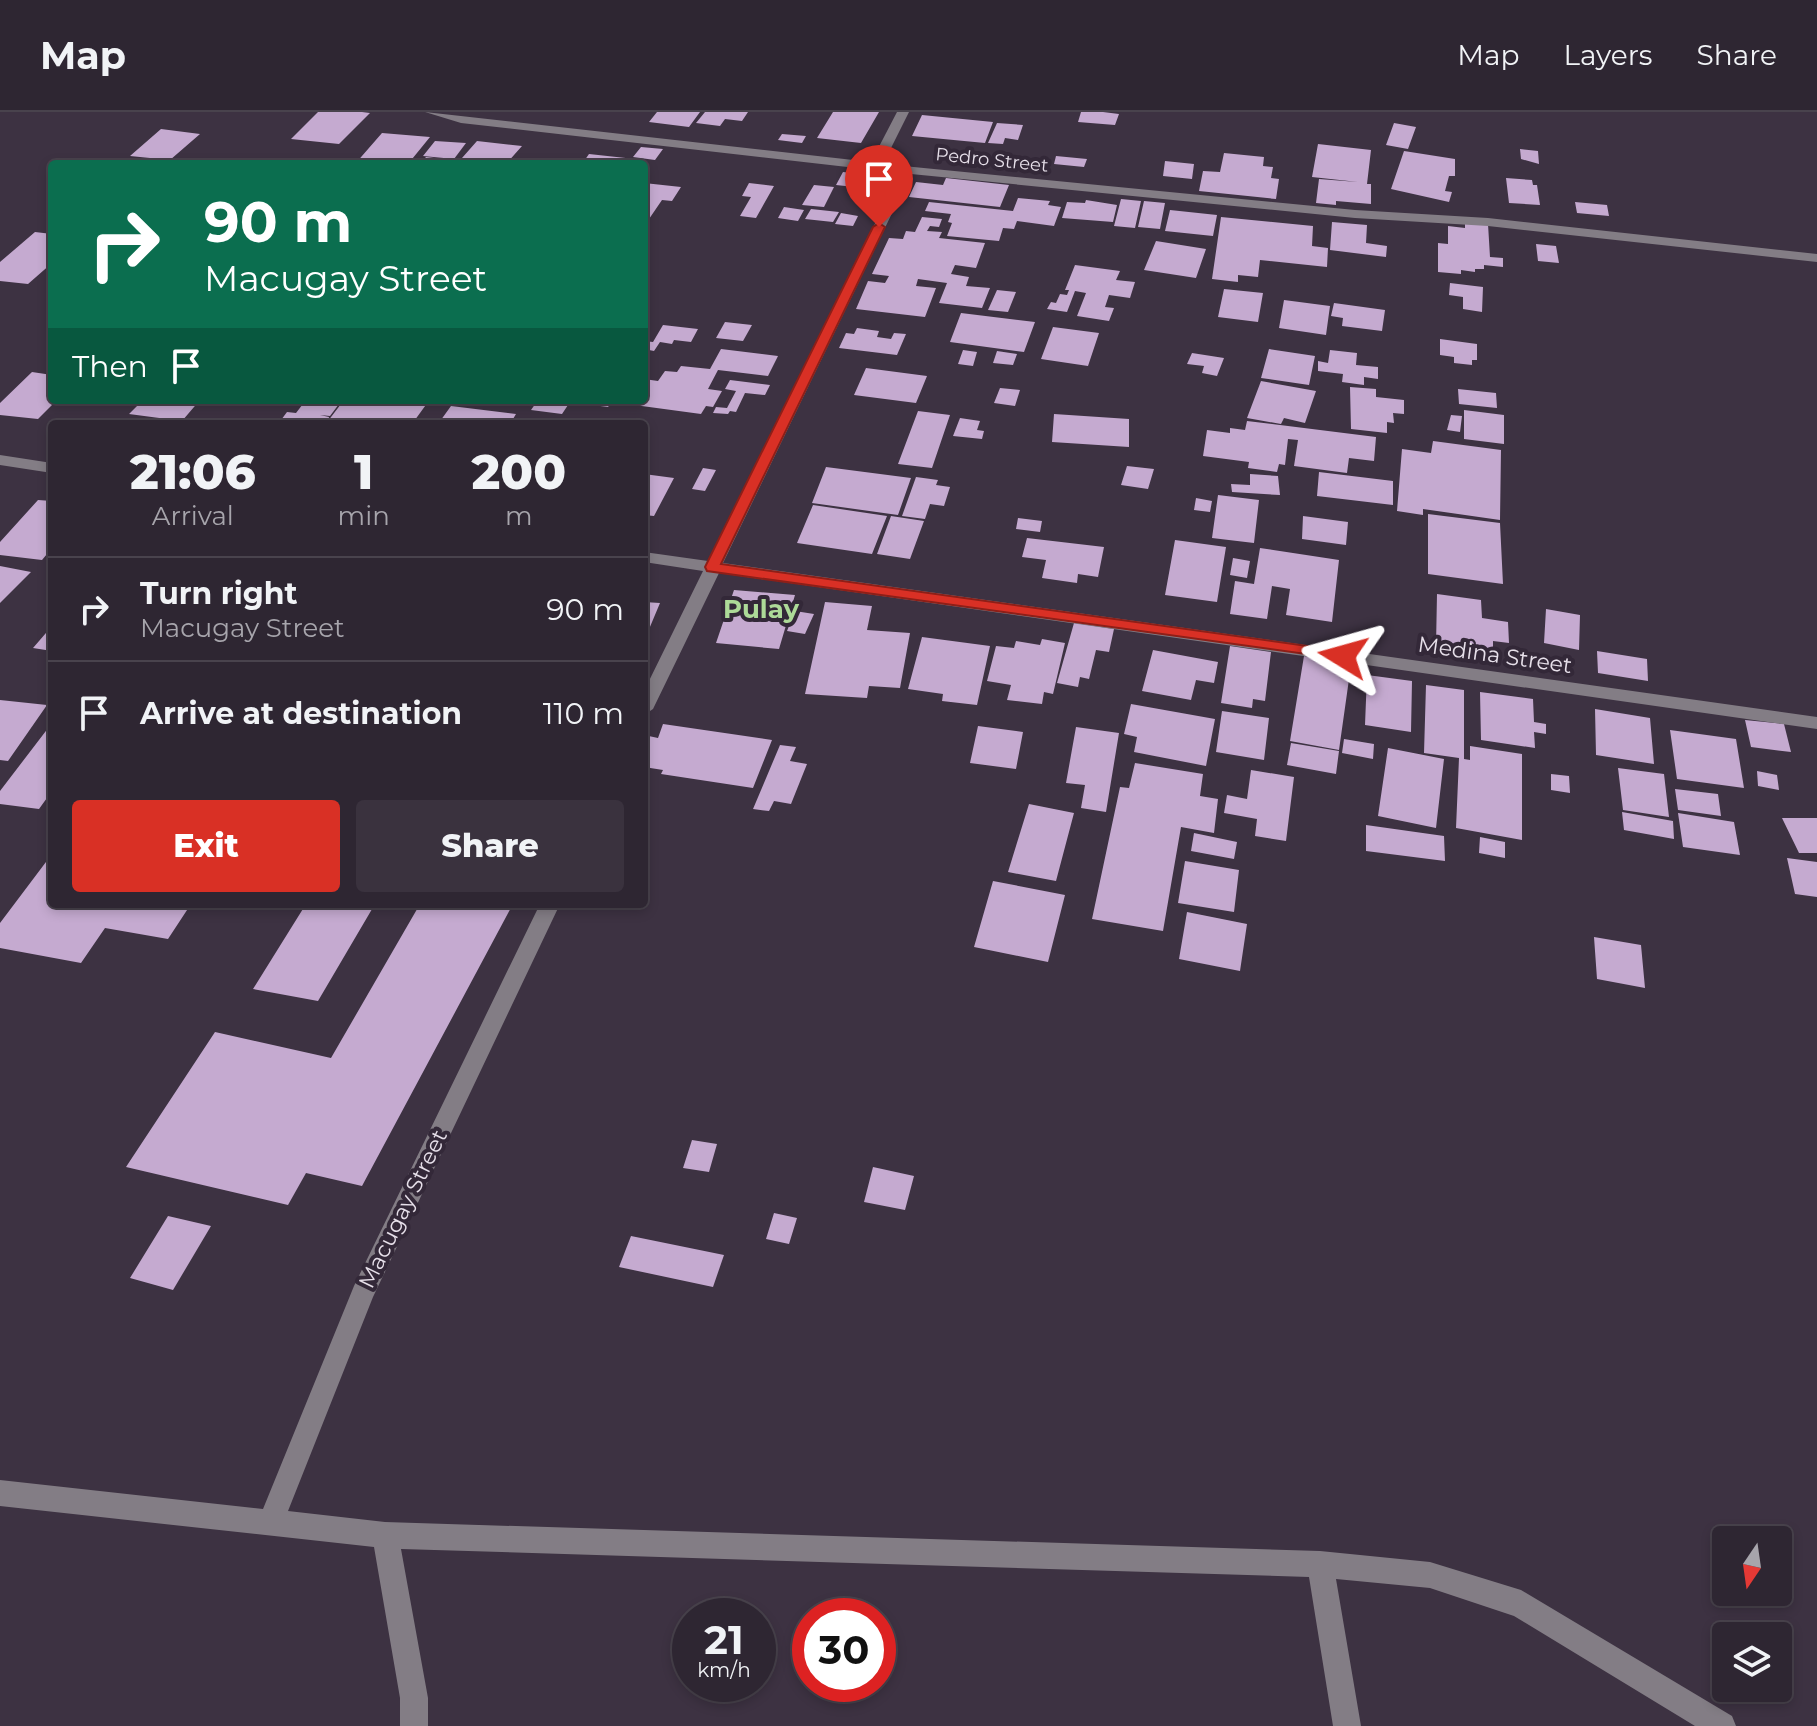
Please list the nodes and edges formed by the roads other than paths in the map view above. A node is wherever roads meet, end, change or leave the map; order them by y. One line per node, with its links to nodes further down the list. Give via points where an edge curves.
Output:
1 (431, 112): 3 (street, Pedro Street, via 461,120)
2 (903, 112): 3 (street)
3 (876, 165): 4 (street, Pedro Street)
4 (907, 170): 5 (street, Pedro Street, via 1488,222); 9 (street)
5 (1817, 258)
6 (0, 460): 7 (street)
7 (48, 467)
8 (648, 558): 9 (street, Medina Street)
9 (712, 567): 10 (street); 11 (street, Medina Street)
10 (648, 701)
11 (1817, 723)
12 (548, 908): 14 (street, Macugay Street, via 362,1294)
13 (0, 1493): 14 (street)
14 (271, 1522): 15 (street)
15 (385, 1535): 16 (street); 17 (street, via 414,1698)
16 (1320, 1564): 18 (street); 19 (street, via 1430,1575 1521,1604)
17 (414, 1726)
18 (1347, 1726)
19 (1722, 1726)

